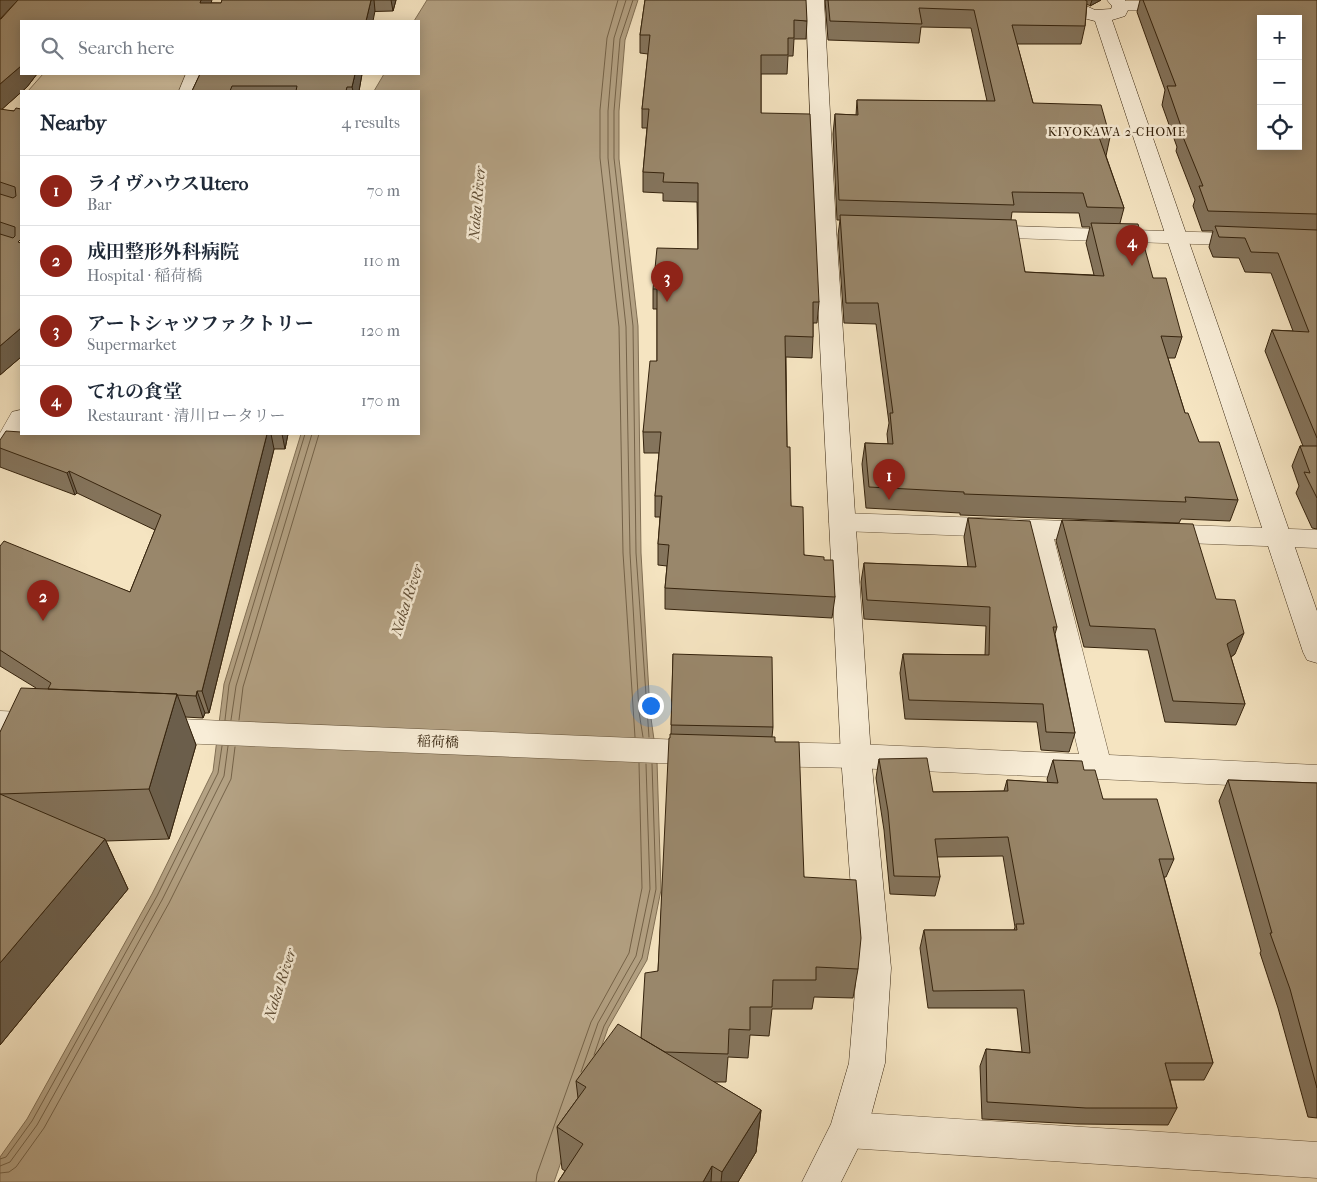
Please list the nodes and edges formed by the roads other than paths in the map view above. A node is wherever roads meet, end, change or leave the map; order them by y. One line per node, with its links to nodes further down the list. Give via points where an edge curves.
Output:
1 (815, 0): 12 (street, via 835,227)
2 (1069, 3): 3 (street, via 1080,11)
3 (1113, 7): 4 (street); 8 (street)
4 (1193, 7)
5 (195, 75): 6 (street)
6 (188, 90)
7 (961, 231): 8 (street)
8 (1175, 237): 9 (street); 14 (street)
9 (1317, 242)
10 (20, 420): 11 (street)
11 (0, 454)
12 (842, 522): 13 (street); 20 (street)
13 (1038, 529): 14 (street); 21 (street)
14 (1278, 538): 15 (street); 16 (street)
15 (1317, 539)
16 (1317, 652)
17 (0, 723): 18 (street)
18 (69, 726)
19 (128, 729): 20 (street, 稲荷橋, via 671,752)
20 (856, 756): 21 (street, 稲荷橋); 23 (street, via 874,968 867,1063)
21 (1097, 767): 22 (street, 稲荷橋)
22 (1317, 778)
23 (848, 1130): 24 (street); 25 (street)
24 (1317, 1160)
25 (821, 1182)

